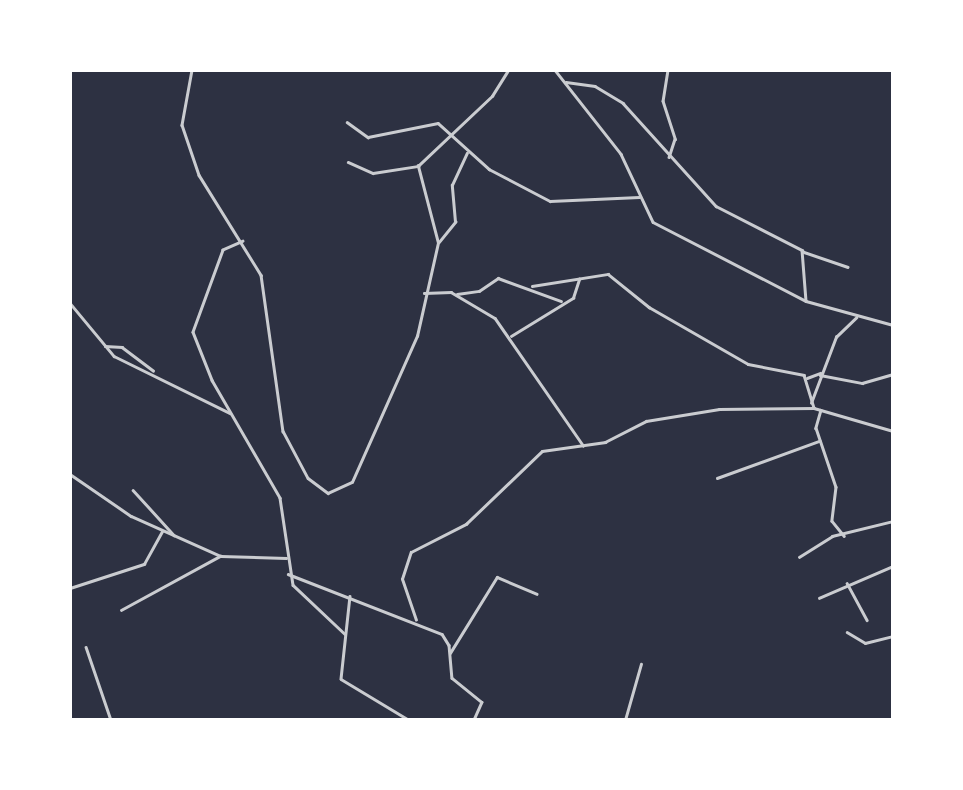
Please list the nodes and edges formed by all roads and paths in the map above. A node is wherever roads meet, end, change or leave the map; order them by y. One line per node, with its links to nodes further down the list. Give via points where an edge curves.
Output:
1 (192, 70): 13 (street, via 182,125 200,175)
2 (508, 70): 7 (street, via 492,96)
3 (555, 70): 5 (street)
4 (668, 70): 9 (street, via 663,90 675,139)
5 (566, 82): 9 (street, via 595,86 623,103); 12 (street, via 621,154)
6 (347, 122): 7 (street, via 368,137 437,123)
7 (446, 135): 8 (street); 11 (street)
8 (467, 153): 12 (street, via 550,201); 14 (street, via 452,186 455,222)
9 (669, 157): 15 (street, via 724,213)
10 (348, 162): 11 (street, via 373,173)
11 (418, 166): 14 (street)
12 (639, 197): 22 (street, via 661,227)
13 (243, 242): 19 (street, via 261,275 283,431 309,478 328,493 352,482 395,394); 36 (street, via 221,255 193,332)
14 (438, 243): 19 (street)
15 (804, 252): 16 (street); 22 (street)
16 (848, 267)
17 (582, 277): 18 (street); 21 (street, via 574,297); 31 (street, via 608,274 649,307 748,364)
18 (532, 286): 20 (street, via 498,278 480,291); 21 (street)
19 (424, 293): 20 (street)
20 (456, 294): 26 (street, via 489,312)
21 (561, 301): 26 (street)
22 (806, 301): 24 (street)
23 (70, 303): 27 (street)
24 (856, 318): 25 (street); 29 (street, via 836,337)
25 (893, 325)
26 (510, 337): 39 (street)
27 (103, 346): 28 (street); 28 (street, via 122,347)
28 (156, 372): 36 (street)
29 (820, 374): 30 (street, via 862,383); 31 (street); 33 (street)
30 (893, 374)
31 (807, 379): 33 (street)
32 (893, 380): 37 (street)
33 (811, 404): 34 (street)
34 (814, 408): 35 (street); 39 (street, via 680,415)
35 (821, 410): 37 (street); 38 (street)
36 (233, 415): 49 (street, via 280,498)
37 (892, 431)
38 (819, 441): 41 (street); 45 (street, via 836,487 832,521)
39 (583, 445): 58 (street, via 536,454 466,524 411,552 402,579)
40 (70, 474): 44 (street)
41 (717, 478)
42 (133, 490): 46 (street)
43 (893, 521): 45 (street)
44 (162, 532): 46 (street); 53 (street, via 144,564)
45 (844, 536): 48 (street)
46 (177, 538): 47 (street)
47 (221, 556): 49 (street); 57 (street)
48 (799, 557)
49 (286, 558): 51 (street)
50 (893, 566): 52 (street)
51 (288, 573): 55 (street); 61 (street, via 296,590)
52 (847, 583): 56 (street); 59 (street)
53 (70, 589)
54 (537, 594): 64 (street, via 497,577)
55 (350, 596): 58 (street); 61 (street)
56 (819, 598)
57 (121, 610)
58 (415, 620): 64 (street, via 442,634)
59 (867, 620)
60 (847, 632): 62 (street, via 865,643)
61 (345, 634): 67 (street, via 345,685)
62 (893, 636)
63 (86, 647): 66 (street)
64 (450, 653): 68 (street, via 452,678 483,705)
65 (641, 664): 69 (street)
66 (111, 720)
67 (408, 720)
68 (474, 720)
69 (625, 720)

